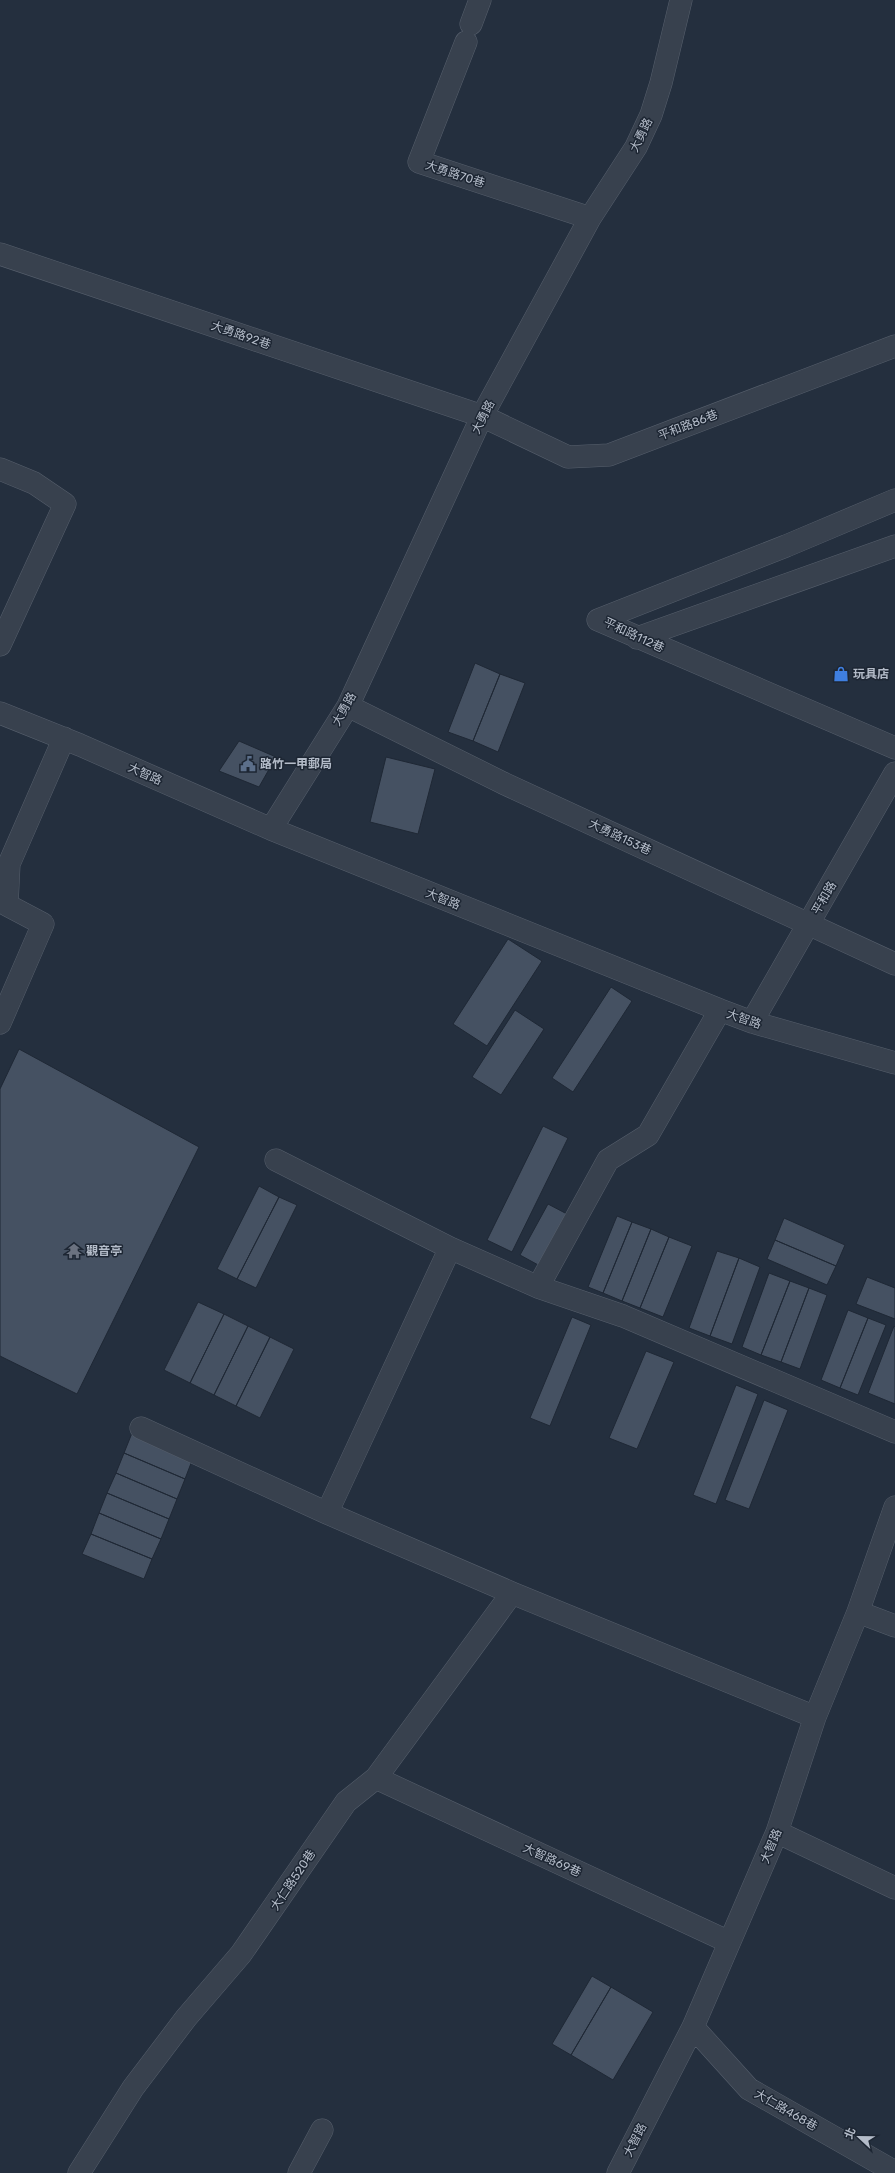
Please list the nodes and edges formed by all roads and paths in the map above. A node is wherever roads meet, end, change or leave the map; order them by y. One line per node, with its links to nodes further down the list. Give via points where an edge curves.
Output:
1 (480, 0): 3 (street, 大勇路70巷, via 419,162)
2 (680, 0): 3 (street, 大勇路, via 651,115 636,148)
3 (590, 218): 6 (street, 大勇路)
4 (0, 254): 6 (street, 大勇路92巷)
5 (895, 346): 6 (street, 平和路86巷, via 609,455 568,457)
6 (482, 416): 12 (street, 大勇路)
7 (0, 469): 11 (street, via 34,483 65,504)
8 (895, 500): 10 (street, 平和路112巷, via 598,620)
9 (895, 546): 10 (street)
10 (637, 638): 15 (street, 平和路112巷)
11 (0, 645)
12 (348, 706): 17 (street, 大勇路); 18 (street, 大勇路153巷, via 516,789)
13 (0, 713): 14 (street, 大智路)
14 (64, 738): 17 (street, 大智路); 22 (street, via 9,864 7,905 43,924)
15 (895, 748)
16 (892, 787): 18 (street, 平和路)
17 (271, 830): 20 (street, 大智路)
18 (810, 924): 19 (street, 大勇路153巷); 21 (street, 平和路)
19 (895, 964)
20 (720, 1010): 21 (street, 大智路); 26 (street, via 648,1135 608,1160)
21 (752, 1022): 23 (street, 大智路)
22 (0, 1023)
23 (895, 1063)
24 (276, 1160): 25 (street)
25 (450, 1248): 26 (street); 30 (street)
26 (538, 1287): 28 (street, via 623,1316)
27 (141, 1428): 30 (street)
28 (895, 1432)
29 (895, 1507): 32 (street, 大智路)
30 (327, 1513): 31 (street)
31 (512, 1593): 34 (street); 35 (street, 大仁路520巷)
32 (858, 1612): 33 (street); 34 (street, 大智路)
33 (895, 1626)
34 (816, 1717): 36 (street, 大智路)
35 (376, 1778): 38 (street, 大智路69巷); 42 (street, 大仁路520巷, via 346,1802 242,1954 186,2018 133,2088)
36 (777, 1832): 37 (street); 38 (street, 大智路)
37 (895, 1888)
38 (729, 1942): 39 (street, 大智路)
39 (693, 2027): 41 (street, 大仁路468巷, via 749,2089); 44 (street, 大智路)
40 (322, 2130): 43 (street)
41 (895, 2172)
42 (79, 2173)
43 (299, 2173)
44 (618, 2173)

